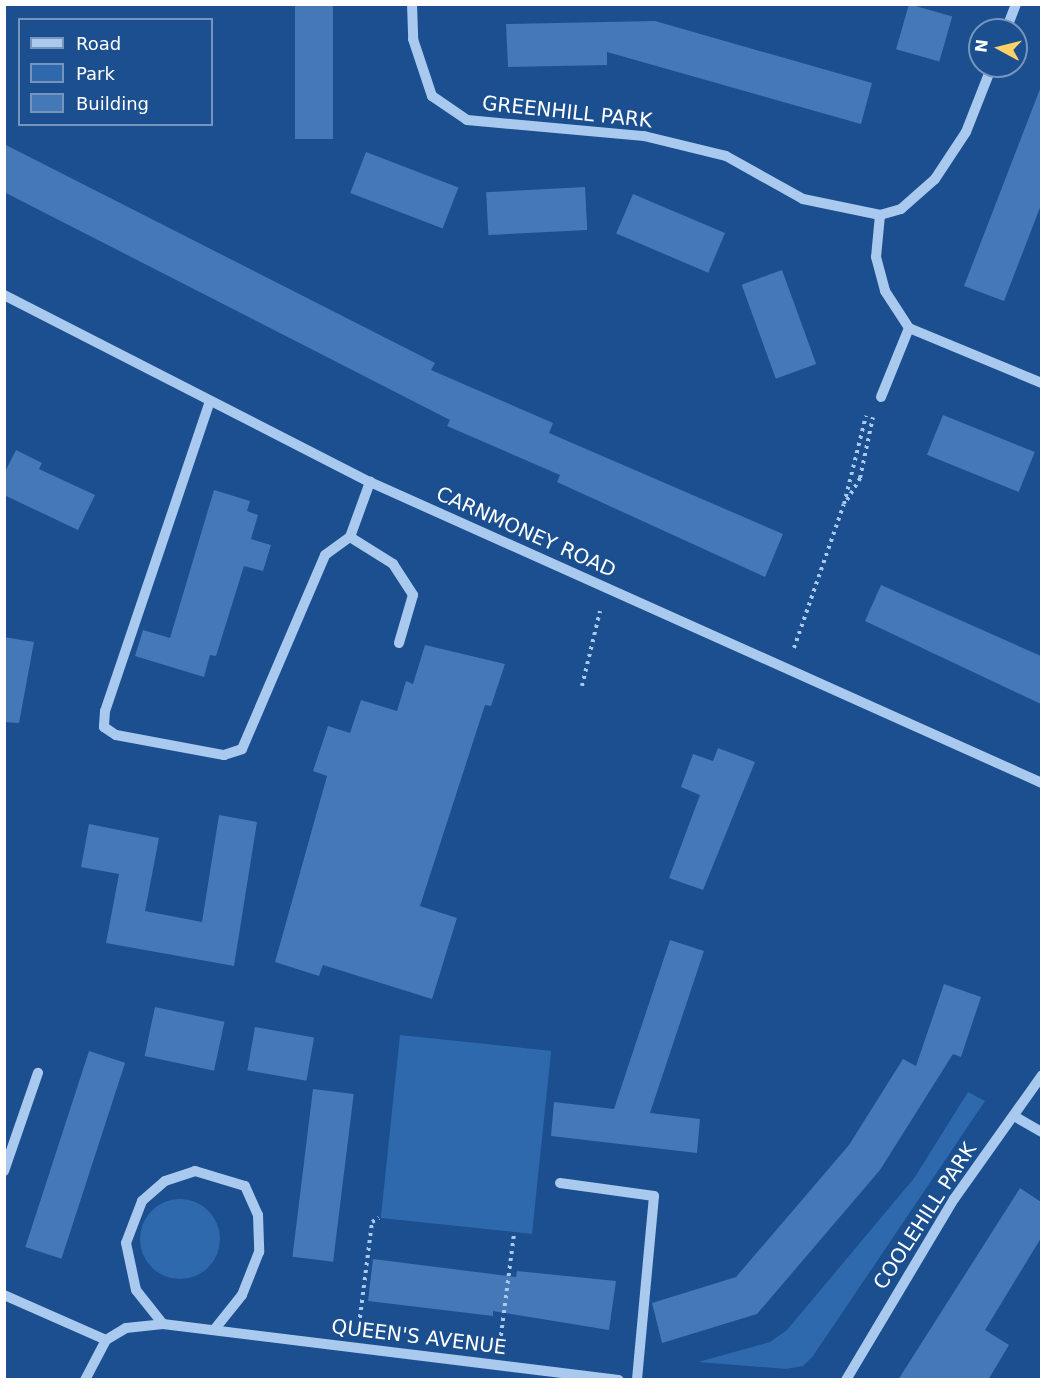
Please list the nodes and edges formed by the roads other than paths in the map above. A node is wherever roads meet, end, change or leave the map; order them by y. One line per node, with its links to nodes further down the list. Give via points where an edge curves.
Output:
1 (412, 4): 3 (street, GREENHILL PARK, via 413,39 432,96 468,120 644,136 726,156 803,198)
2 (987, 78): 3 (street, via 966,132 934,179 901,209)
3 (880, 215): 5 (street, via 876,257 885,291)
4 (4, 296): 8 (street, CARNMONEY ROAD)
5 (909, 327): 6 (street); 7 (street)
6 (1041, 383)
7 (881, 398)
8 (210, 401): 9 (street, CARNMONEY ROAD); 10 (street, via 147,579 104,727 116,735 224,755 242,749 325,555)
9 (370, 482): 10 (street); 12 (street, CARNMONEY ROAD)
10 (350, 537): 11 (street, via 393,564 413,595)
11 (399, 643)
12 (1041, 783)
13 (38, 1073): 17 (street)
14 (1041, 1075): 15 (street, COOLEHILL PARK)
15 (1014, 1116): 16 (street); 26 (street, COOLEHILL PARK, via 954,1199)
16 (1041, 1132)
17 (4, 1171)
18 (560, 1183): 25 (street, via 654,1196)
19 (4, 1295): 22 (street)
20 (163, 1324): 21 (street, QUEEN'S AVENUE); 21 (street, via 136,1290 126,1243 142,1201 165,1180 195,1171 245,1186 258,1215 259,1252 242,1295); 22 (street, QUEEN'S AVENUE, via 126,1328)
21 (214, 1330): 24 (street, QUEEN'S AVENUE)
22 (106, 1340): 23 (street)
23 (85, 1380)
24 (619, 1380)
25 (637, 1380)
26 (846, 1380)

